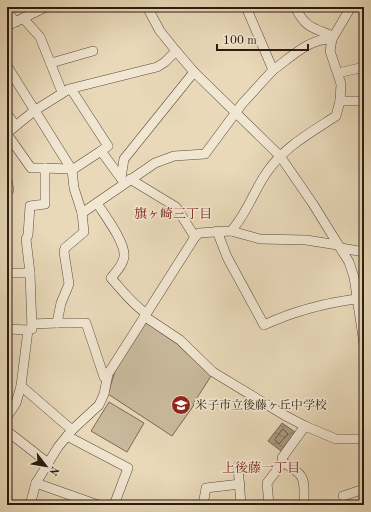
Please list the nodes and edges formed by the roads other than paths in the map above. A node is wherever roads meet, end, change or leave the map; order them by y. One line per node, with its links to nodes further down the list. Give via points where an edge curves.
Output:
1 (46, 7): 7 (street)
2 (147, 7): 11 (street, via 160,31)
3 (246, 7): 15 (street)
4 (295, 7): 9 (street, via 301,21 330,35)
5 (351, 7): 9 (street)
6 (7, 12): 7 (street)
7 (20, 20): 8 (street); 12 (street, via 40,37)
8 (7, 26)
9 (332, 39): 15 (street, via 308,45); 17 (street, via 330,51)
10 (93, 51): 12 (street)
11 (176, 51): 16 (street); 18 (street, via 157,67)
12 (51, 63): 18 (street)
13 (7, 66): 21 (street)
14 (364, 67): 17 (street)
15 (274, 70): 22 (street)
16 (194, 72): 22 (street); 31 (street, via 124,159)
17 (338, 73): 20 (street)
18 (67, 91): 21 (street); 26 (street, via 108,146)
19 (364, 101): 20 (street)
20 (340, 102): 27 (street, via 336,116)
21 (34, 111): 24 (street); 29 (street)
22 (235, 113): 27 (street); 31 (street, via 205,154 167,159)
23 (7, 114): 24 (street)
24 (15, 125): 25 (street)
25 (7, 133): 28 (street, via 31,168)
26 (101, 151): 29 (street); 31 (street)
27 (280, 156): 36 (street); 38 (street)
28 (45, 168): 29 (street); 41 (street, via 45,204 30,206 26,239)
29 (72, 169): 34 (street, via 74,188)
30 (7, 180): 32 (street)
31 (125, 180): 33 (street); 37 (street, via 176,207)
32 (9, 190)
33 (97, 203): 34 (street); 43 (street, via 124,248 121,265 112,278)
34 (82, 213): 45 (street, via 84,232 65,248 64,252 69,284 61,303)
35 (217, 231): 36 (street); 37 (street, via 199,233); 42 (street, via 227,257 264,325 283,316 332,302)
36 (231, 231): 38 (street, via 260,239 306,240)
37 (195, 237): 43 (street)
38 (340, 247): 39 (street); 42 (street, via 354,277)
39 (364, 252)
40 (7, 273): 41 (street)
41 (30, 273): 46 (street)
42 (356, 299): 44 (street)
43 (145, 315): 49 (street); 52 (street, via 180,340 213,372)
44 (362, 319): 48 (street)
45 (57, 323): 46 (street); 49 (street, via 86,323)
46 (30, 327): 47 (street); 50 (street)
47 (7, 329)
48 (364, 344)
49 (106, 379): 54 (street, via 99,405)
50 (21, 386): 51 (street, via 16,403); 54 (street)
51 (7, 417)
52 (305, 426): 55 (street, via 336,439); 56 (street, via 282,458)
53 (7, 431): 57 (street)
54 (69, 433): 57 (street); 65 (street, via 128,468)
55 (364, 439)
56 (283, 462): 68 (street, via 267,483); 69 (street, via 304,478)
57 (48, 463): 59 (street)
58 (238, 466): 60 (street)
59 (36, 483): 63 (street); 64 (street)
60 (240, 484): 66 (street, via 206,488); 67 (street)
61 (364, 489): 62 (street)
62 (343, 496)
63 (30, 505)
64 (98, 505)
65 (114, 505)
66 (203, 505)
67 (241, 505)
68 (269, 505)
69 (304, 505)

